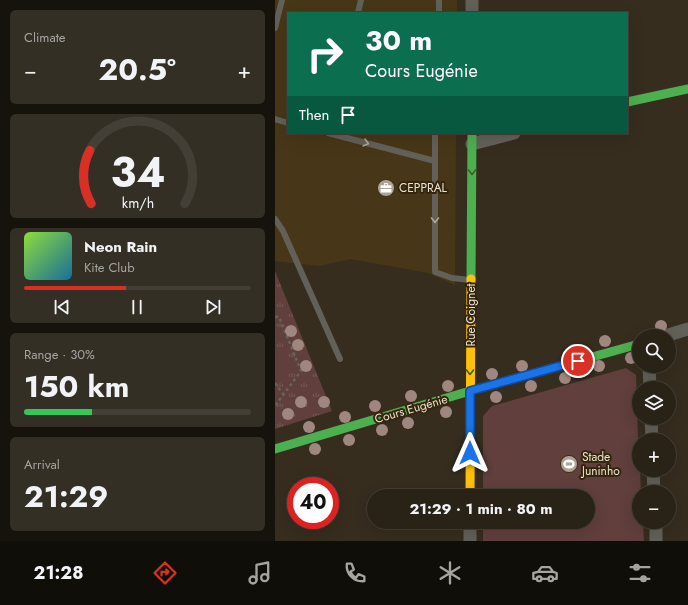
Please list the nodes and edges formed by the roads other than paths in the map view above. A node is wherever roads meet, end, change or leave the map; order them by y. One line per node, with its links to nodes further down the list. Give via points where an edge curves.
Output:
1 (282, 0): 8 (lane)
2 (361, 0): 5 (lane)
3 (439, 0): 6 (lane)
4 (472, 0): 7 (street)
5 (358, 12)
6 (439, 12)
7 (472, 12)
8 (275, 28)
9 (688, 89): 10 (street)
10 (628, 102)
11 (275, 119): 12 (lane)
12 (287, 123)
13 (332, 134): 17 (lane, one-way to 17)
14 (435, 134): 17 (lane)
15 (507, 134): 16 (street)
16 (472, 139): 19 (street, Rue Coignet, one-way to 19)
17 (435, 161): 19 (lane, one-way to 19, via 435,272 452,278)
18 (275, 219): 23 (lane, via 283,231)
19 (471, 280): 24 (street, Rue Coignet, one-way to 24)
20 (688, 329): 21 (street)
21 (676, 333)
22 (632, 346): 24 (street, Cours Eugénie)
23 (340, 358)
24 (470, 391): 25 (street, Cours Eugénie); 26 (street, Rue Coignet)
25 (275, 449)
26 (470, 489)
27 (470, 529): 29 (street)
28 (656, 529): 30 (street)
29 (470, 541)
30 (656, 541)

